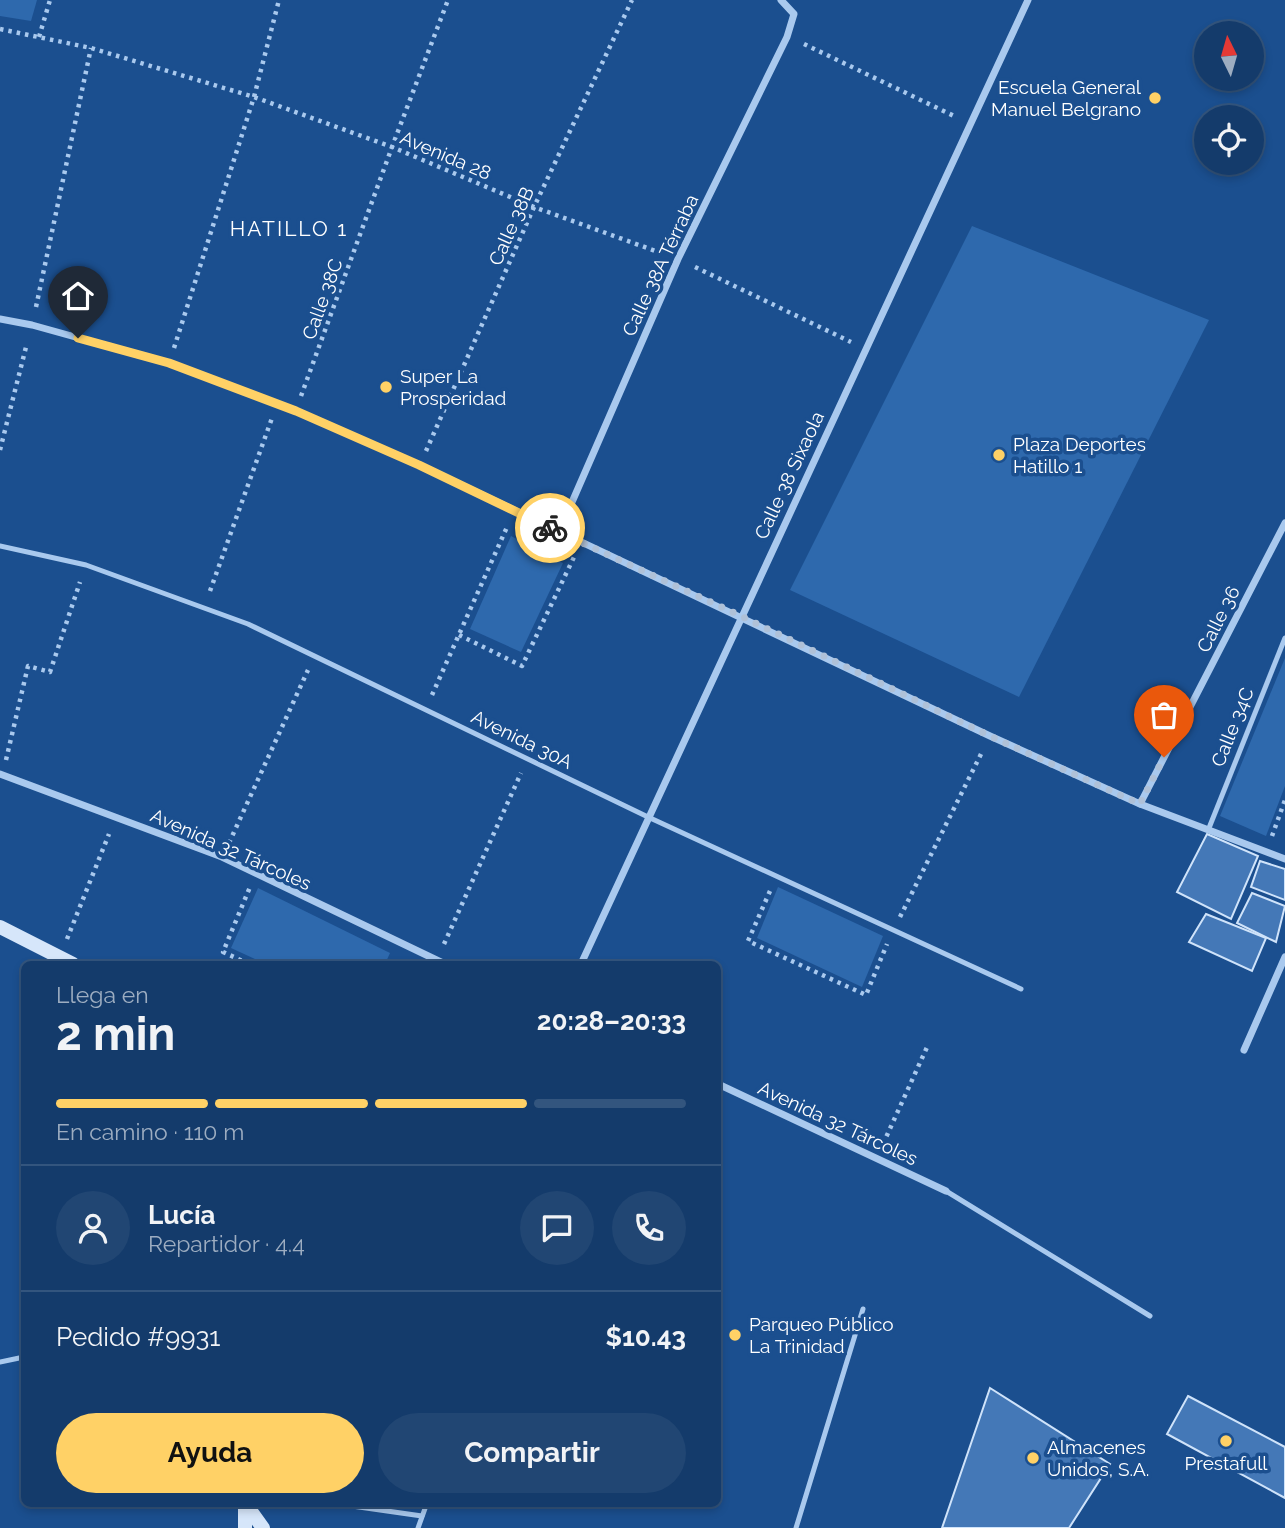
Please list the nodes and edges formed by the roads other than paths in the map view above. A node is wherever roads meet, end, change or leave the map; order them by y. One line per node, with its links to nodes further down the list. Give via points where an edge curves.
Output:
1 (781, 0): 5 (street, Calle 38A Térraba, via 794,14 787,37 678,259)
2 (1028, 0): 7 (street, Calle 38 Sixaola)
3 (0, 319): 5 (street, via 169,363 296,411)
4 (1285, 523): 10 (street, Calle 36)
5 (558, 532): 7 (street)
6 (0, 546): 11 (lane, Avenida 30A, via 86,565 248,624)
7 (741, 616): 10 (street); 11 (street, Calle 38 Sixaola)
8 (1285, 638): 12 (lane, Calle 34C)
9 (1, 774): 17 (street, Avenida 32 Tárcoles, via 222,857)
10 (1140, 804): 12 (street)
11 (648, 817): 18 (street, Calle 38 Sixaola); 19 (lane, Avenida 30A)
12 (1209, 828): 13 (street)
13 (1285, 859)
14 (0, 927): 16 (street)
15 (1285, 957): 20 (street)
16 (67, 961)
17 (436, 961)
18 (582, 961)
19 (1021, 989)
20 (1244, 1051)
21 (721, 1085): 22 (street, Avenida 32 Tárcoles)
22 (946, 1191): 24 (lane)
23 (863, 1310): 35 (lane)
24 (1150, 1316)
25 (21, 1358): 26 (lane)
26 (0, 1362)
27 (245, 1507): 32 (street)
28 (248, 1507): 33 (street)
29 (359, 1507): 31 (lane)
30 (425, 1507): 31 (lane)
31 (422, 1516): 34 (lane)
32 (245, 1528)
33 (263, 1528)
34 (418, 1528)
35 (796, 1528)

